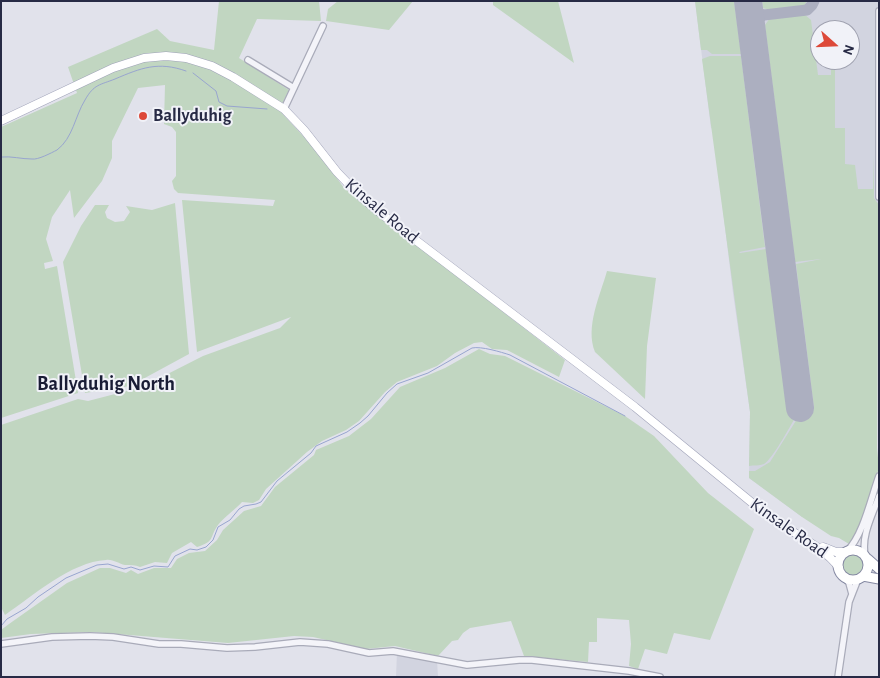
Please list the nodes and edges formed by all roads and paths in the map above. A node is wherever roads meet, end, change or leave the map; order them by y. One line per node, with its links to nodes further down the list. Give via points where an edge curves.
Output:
1 (879, 12): 7 (street)
2 (323, 26): 4 (street)
3 (248, 60): 4 (street)
4 (294, 88): 5 (street)
5 (284, 109): 6 (main road, Kinsale Road, via 212,66 166,56 144,58 113,68); 9 (main road, Kinsale Road, via 368,203)
6 (1, 121)
7 (879, 197)
8 (879, 476): 11 (street, via 859,532)
9 (737, 489): 11 (main road, Kinsale Road, via 819,545 836,552); 14 (main road, Kinsale Road, via 780,525 827,553)
10 (879, 496): 12 (street, via 866,534)
11 (846, 552): 12 (highway, via 858,550); 14 (highway, via 840,559)
12 (866, 557): 13 (highway); 15 (highway, via 868,569)
13 (879, 569)
14 (841, 572): 15 (highway, via 850,580); 17 (street)
15 (861, 578): 16 (highway); 17 (street)
16 (879, 579)
17 (852, 594): 20 (street)
18 (1, 644): 19 (street, via 52,637 96,636 159,644 241,648 313,642 369,653 393,651 467,665 532,660 629,670)
19 (660, 677)
20 (838, 677)

